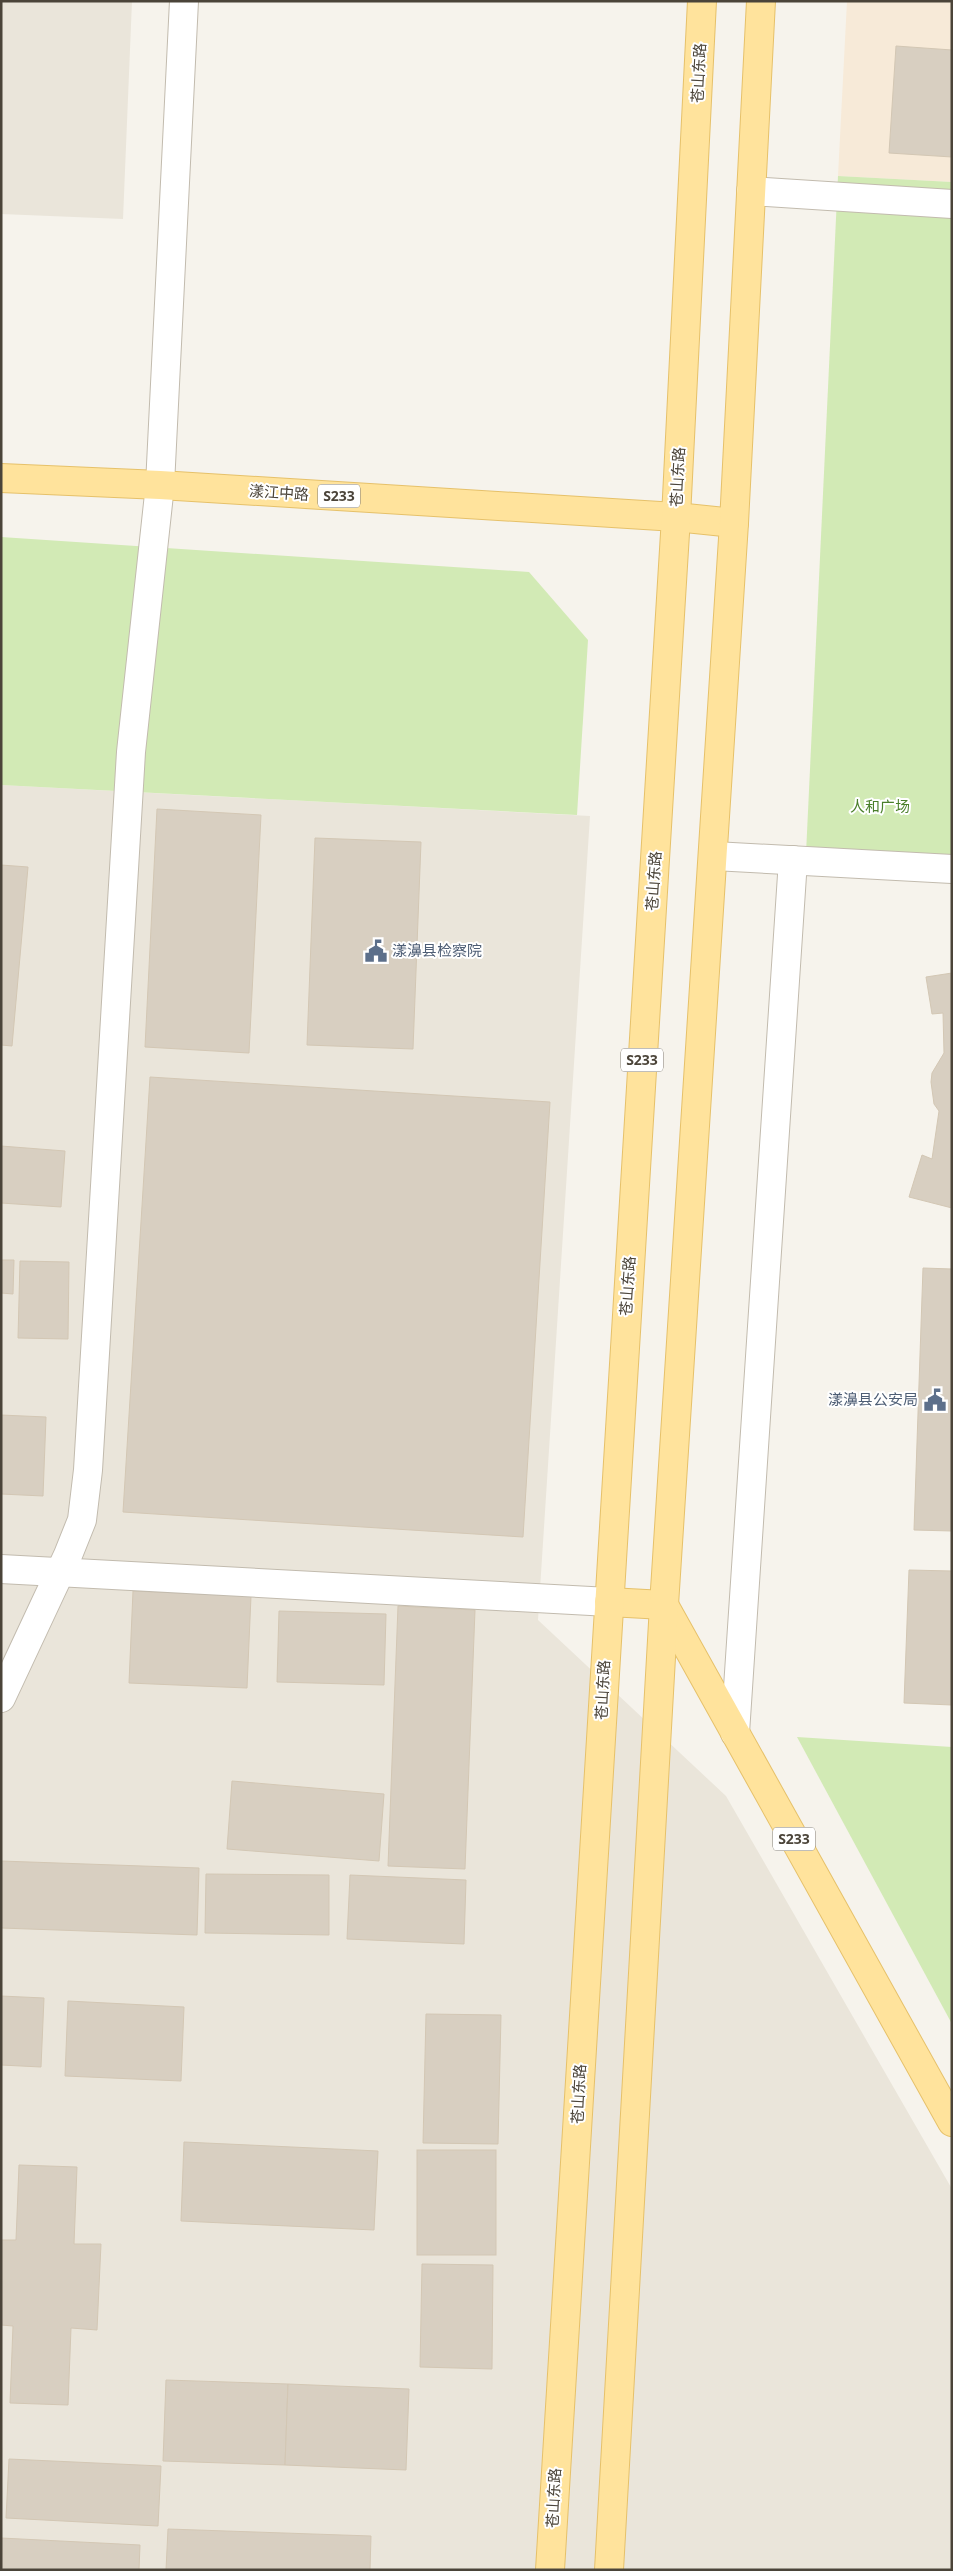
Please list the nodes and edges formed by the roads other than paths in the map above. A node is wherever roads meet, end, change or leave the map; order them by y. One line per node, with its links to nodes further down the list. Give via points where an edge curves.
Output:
1 (184, 1): 7 (street)
2 (702, 1): 8 (main road, 苍山东路)
3 (761, 1): 4 (main road)
4 (751, 191): 5 (street); 9 (main road)
5 (952, 204)
6 (1, 478): 7 (main road, 漾江中路 / S233)
7 (160, 485): 8 (main road, 漾江中路 / S233); 14 (street, via 131,752 88,1470 82,1520)
8 (676, 518): 9 (main road, 漾江中路); 15 (main road, 苍山东路 / S233)
9 (734, 523): 10 (main road)
10 (714, 856): 11 (street); 16 (main road)
11 (793, 860): 12 (street); 18 (street)
12 (952, 869)
13 (1, 1569): 14 (street)
14 (61, 1573): 15 (street); 17 (street)
15 (609, 1602): 16 (main road); 20 (main road, 苍山东路)
16 (664, 1605): 18 (main road, S233); 21 (main road)
17 (1, 1698)
18 (735, 1733): 19 (main road, S233)
19 (950, 2113)
20 (550, 2570)
21 (609, 2570)

